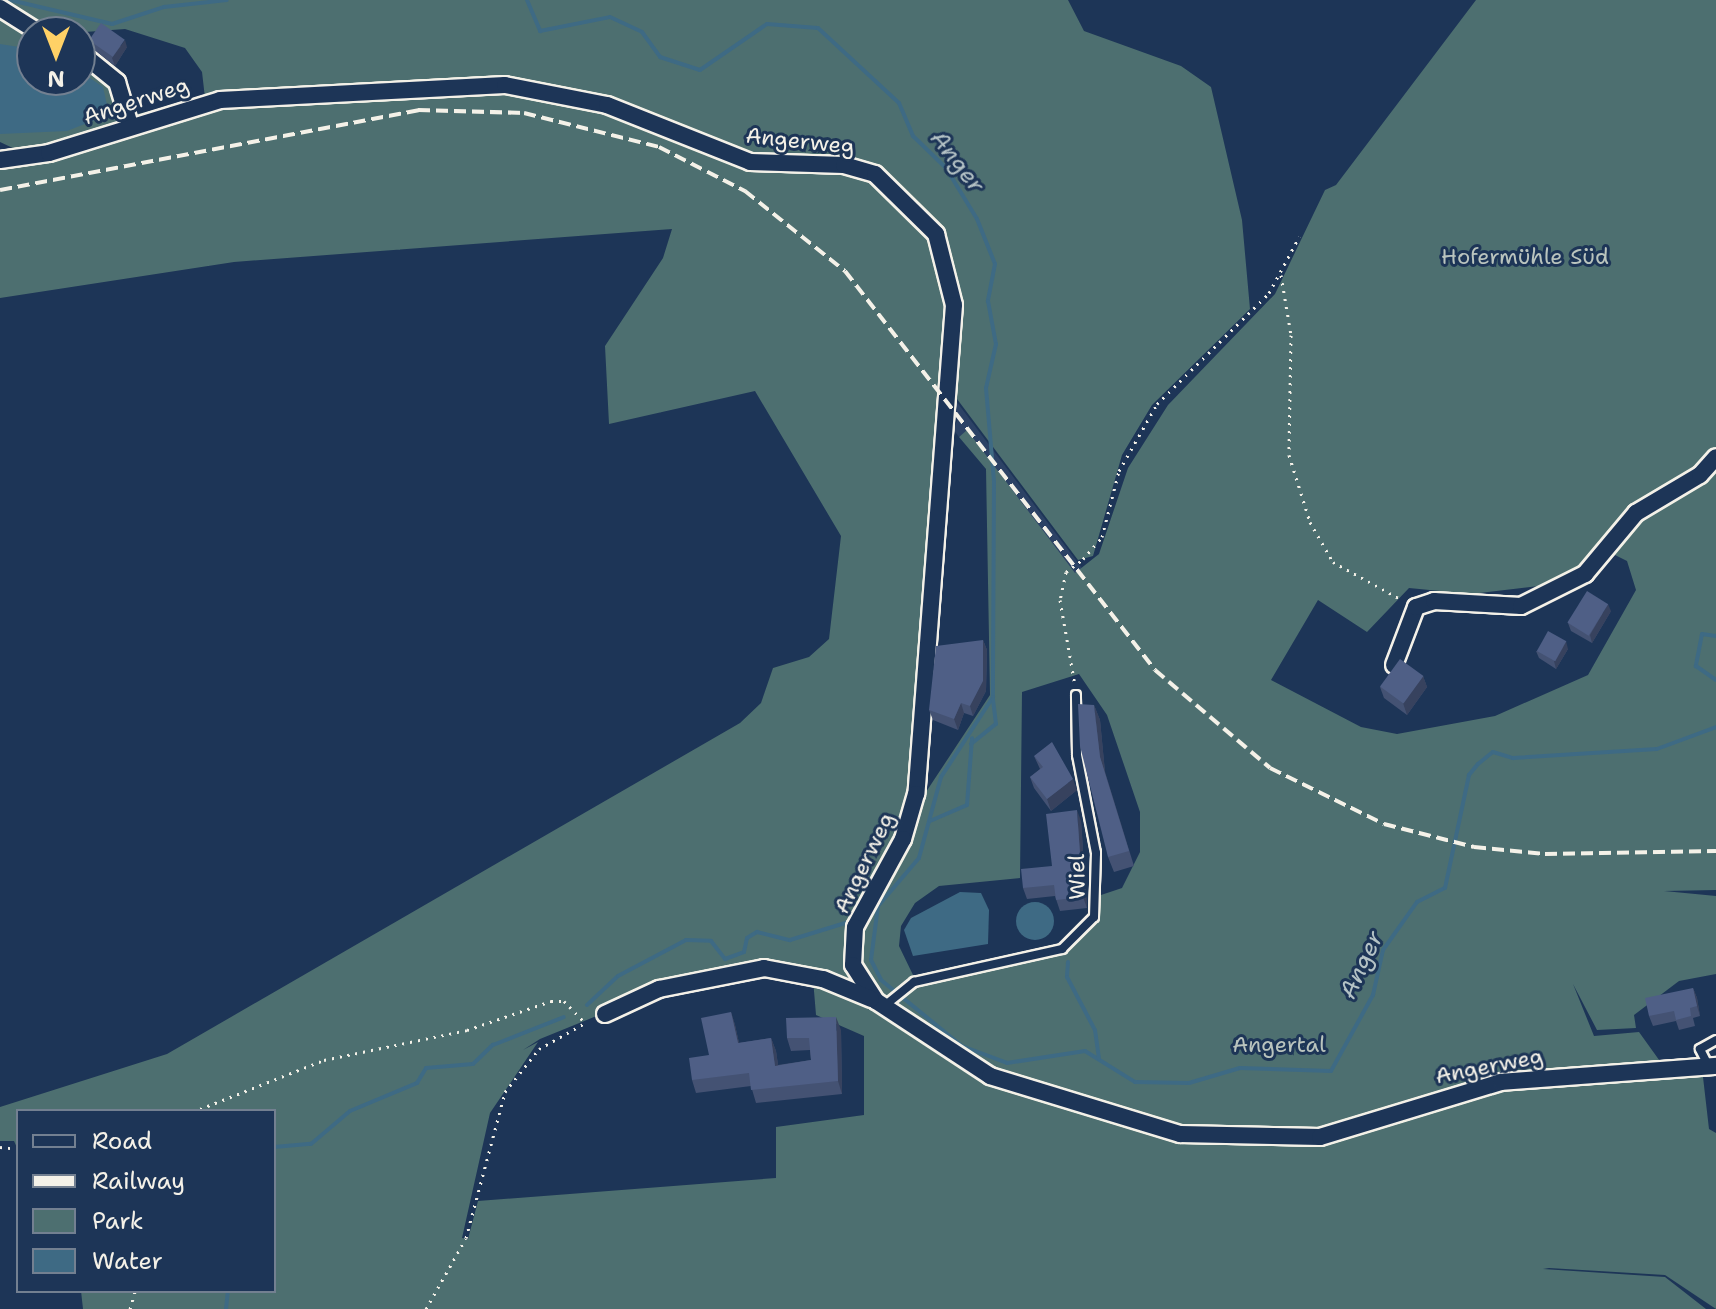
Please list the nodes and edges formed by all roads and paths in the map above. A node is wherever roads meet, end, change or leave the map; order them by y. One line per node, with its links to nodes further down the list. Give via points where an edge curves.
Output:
1 (96, 65): 2 (street, via 117,82)
2 (130, 125): 3 (street, Angerweg, via 49,153); 10 (street, Angerweg, via 220,100 505,85 607,105 750,162 859,169 916,206 947,261 954,305 931,625 911,821 860,909)
3 (0, 160)
4 (1299, 237): 5 (path)
5 (1281, 275): 7 (path, via 1291,335 1289,455 1310,522 1333,562); 9 (path, bridge, via 1157,404 1119,471 1102,537 1066,572 1060,600)
6 (1716, 457): 7 (street, via 1700,475 1636,513 1585,574 1521,606 1434,601)
7 (1416, 607): 8 (street)
8 (1394, 665)
9 (1076, 695): 12 (lane, Wiel, via 1077,755 1096,853 1094,917 1062,949 899,990)
10 (853, 965): 11 (street); 12 (street, Angerweg)
11 (823, 979): 12 (street, Angerweg); 13 (street, Angerweg, via 764,968 738,972 659,989)
12 (882, 1003): 16 (street, Angerweg, via 990,1076 1193,1135 1320,1137 1489,1084)
13 (605, 1014): 14 (path)
14 (585, 1023): 17 (path, via 564,1001 551,1001 467,1030 324,1060); 18 (path, via 539,1049 510,1082 489,1131 466,1238)
15 (1716, 1040): 16 (lane, via 1700,1049)
16 (1712, 1065)
17 (201, 1109)
18 (426, 1309)

